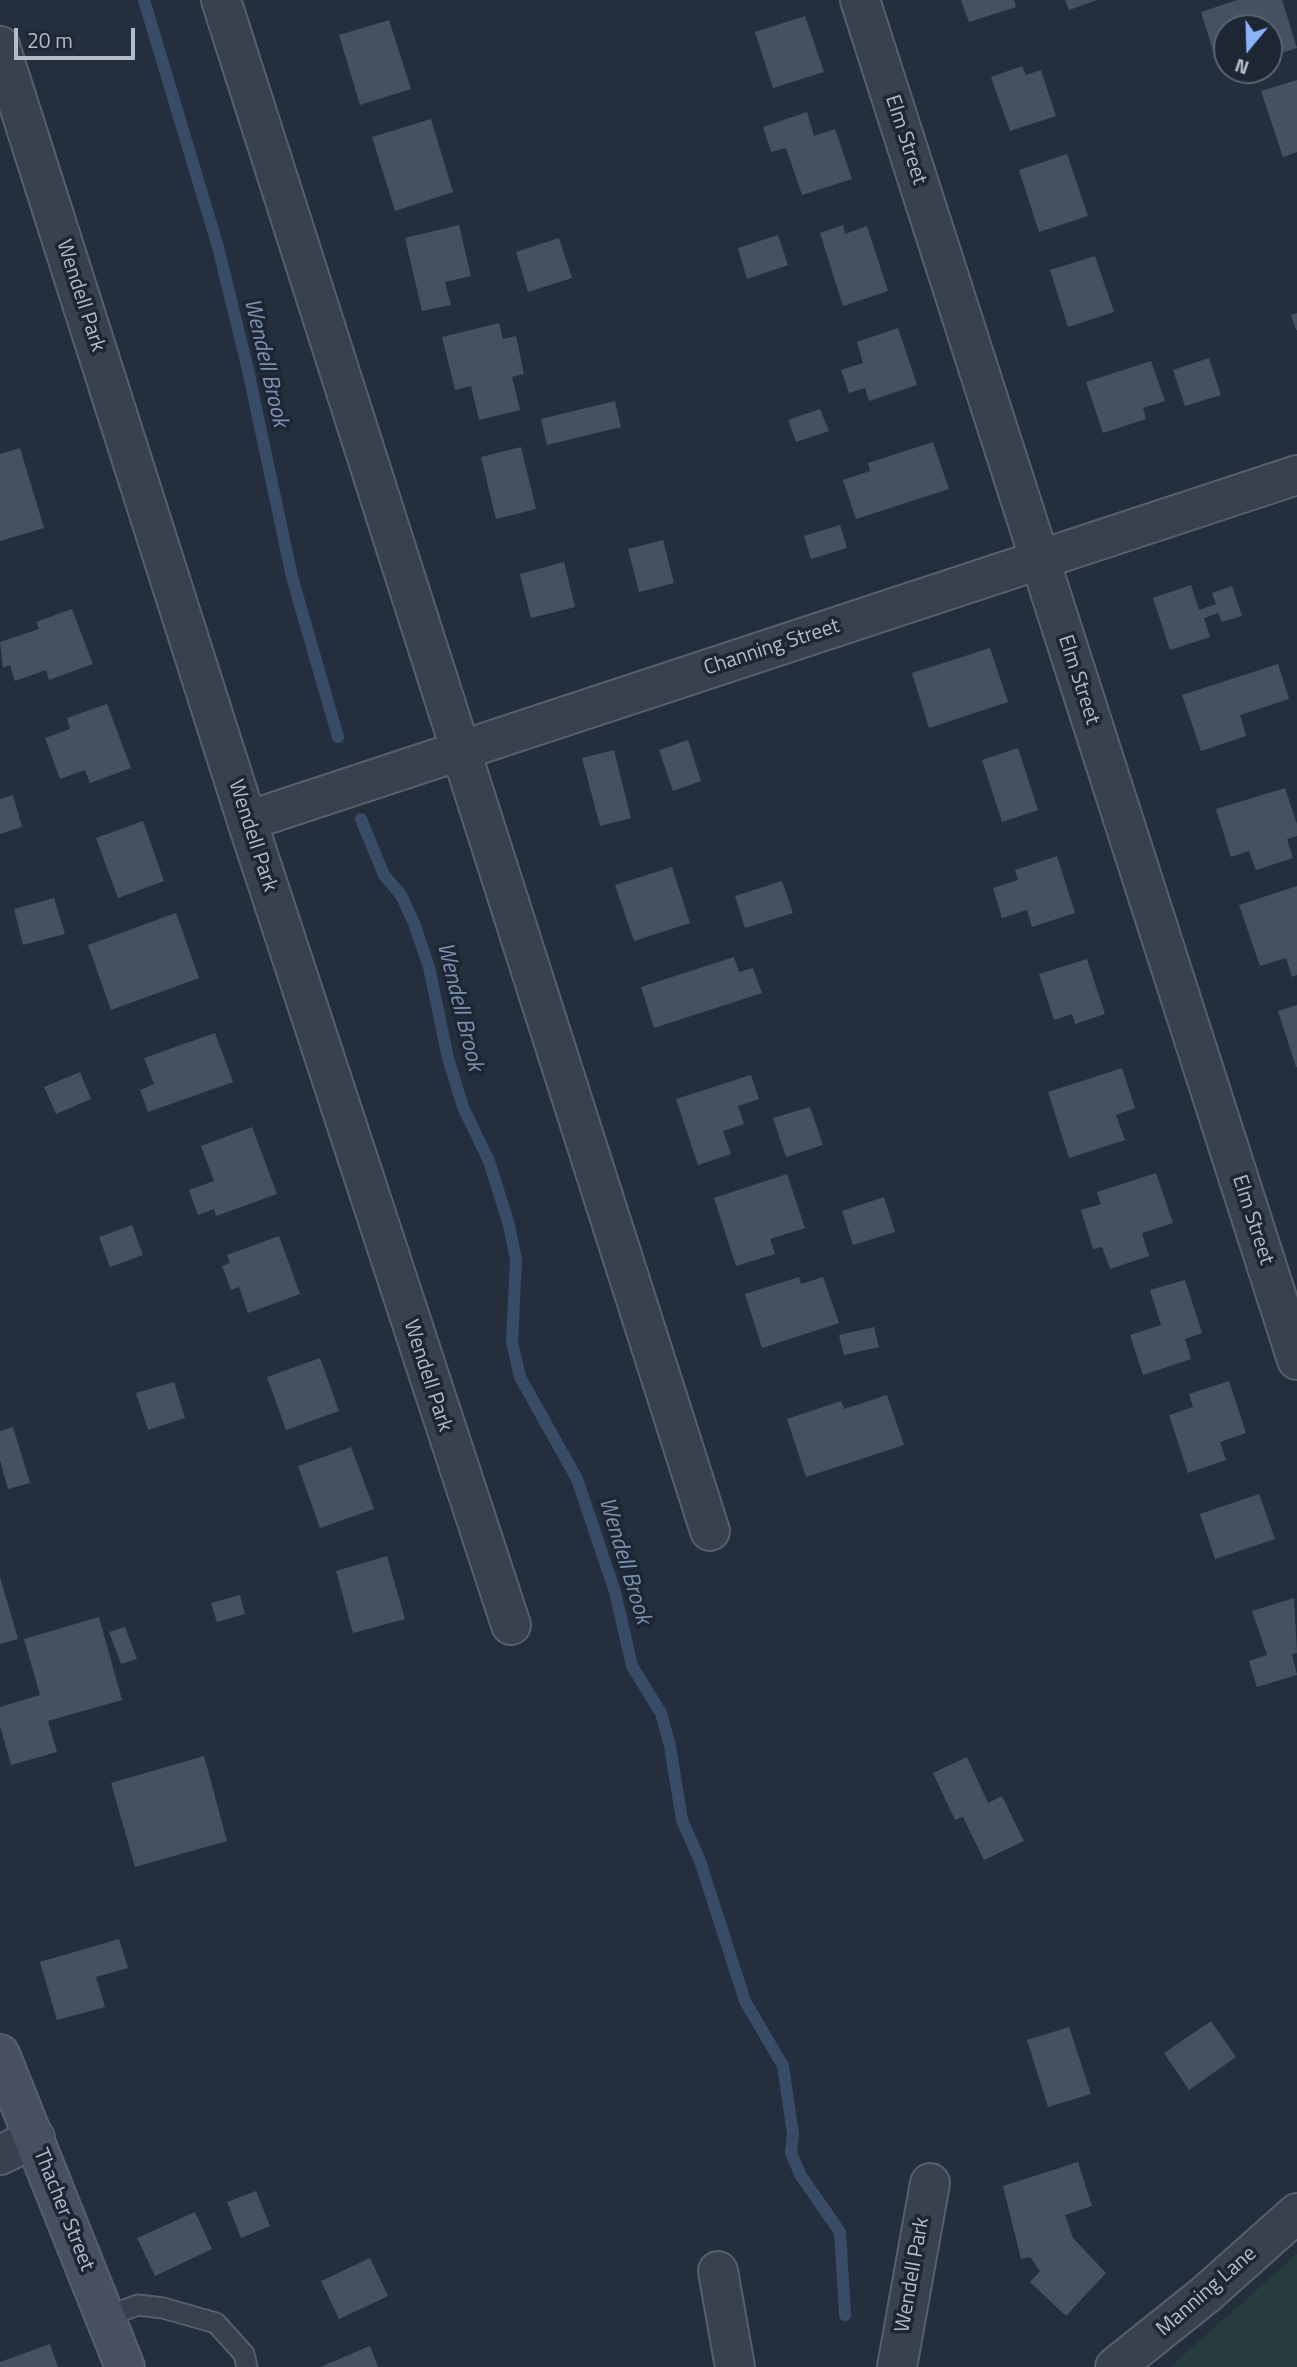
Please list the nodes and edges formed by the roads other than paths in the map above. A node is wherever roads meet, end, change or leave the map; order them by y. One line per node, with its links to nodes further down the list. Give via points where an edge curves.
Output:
1 (222, 0): 6 (street)
2 (860, 0): 5 (street, Elm Street)
3 (0, 46): 7 (street, Wendell Park)
4 (1297, 475): 5 (street, Channing Street)
5 (1040, 560): 6 (street, Channing Street); 8 (street, Elm Street)
6 (462, 750): 7 (street, Channing Street); 9 (street)
7 (247, 821): 10 (street, Wendell Park)
8 (1297, 1360)
9 (710, 1531)
10 (511, 1625)
11 (0, 2054): 12 (street, Thacher Street)
12 (34, 2138): 13 (street); 17 (street, Thacher Street)
13 (0, 2155)
14 (930, 2183): 21 (street, Wendell Park)
15 (1297, 2213): 22 (street, Manning Lane)
16 (718, 2271): 20 (street)
17 (105, 2317): 18 (street, Thacher Street); 19 (lane, via 138,2305 216,2323 244,2354)
18 (125, 2367)
19 (247, 2367)
20 (735, 2367)
21 (897, 2367)
22 (1115, 2367)

